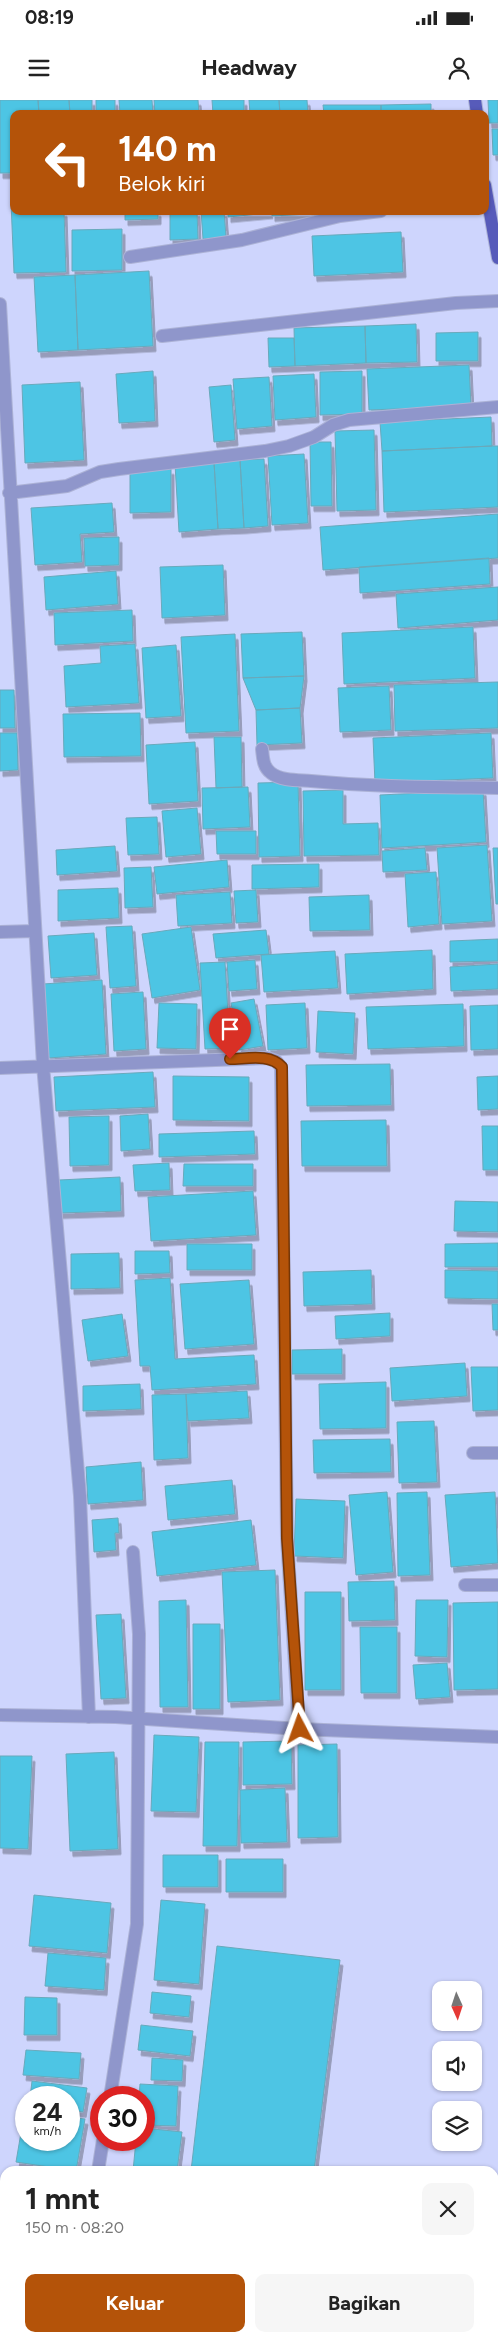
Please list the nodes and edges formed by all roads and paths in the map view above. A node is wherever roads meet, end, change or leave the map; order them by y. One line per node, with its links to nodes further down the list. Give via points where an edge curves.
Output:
1 (489, 212): 4 (main road)
2 (348, 215): 3 (street, via 242,240)
3 (130, 257)
4 (498, 258)
5 (498, 301): 7 (street)
6 (0, 304): 9 (street)
7 (162, 336)
8 (498, 407): 9 (street, via 349,420 289,446 100,472 67,486)
9 (9, 493): 12 (street)
10 (262, 749): 11 (street, via 266,769 284,778 349,785)
11 (498, 788)
12 (35, 931): 13 (street); 14 (street)
13 (0, 932)
14 (43, 1065): 15 (street); 22 (street, via 80,1496); 24 (street, via 267,1058 282,1067 287,1538)
15 (0, 1068)
16 (473, 1453): 17 (street)
17 (498, 1453)
18 (133, 1552): 23 (street, via 139,1634)
19 (465, 1585): 20 (street)
20 (498, 1585)
21 (0, 1715): 22 (street)
22 (88, 1716): 23 (street)
23 (138, 1720): 24 (street); 26 (street, via 138,1924)
24 (300, 1729): 25 (street)
25 (498, 1737)
26 (112, 2086)
27 (101, 2151): 28 (street)
28 (99, 2166)

